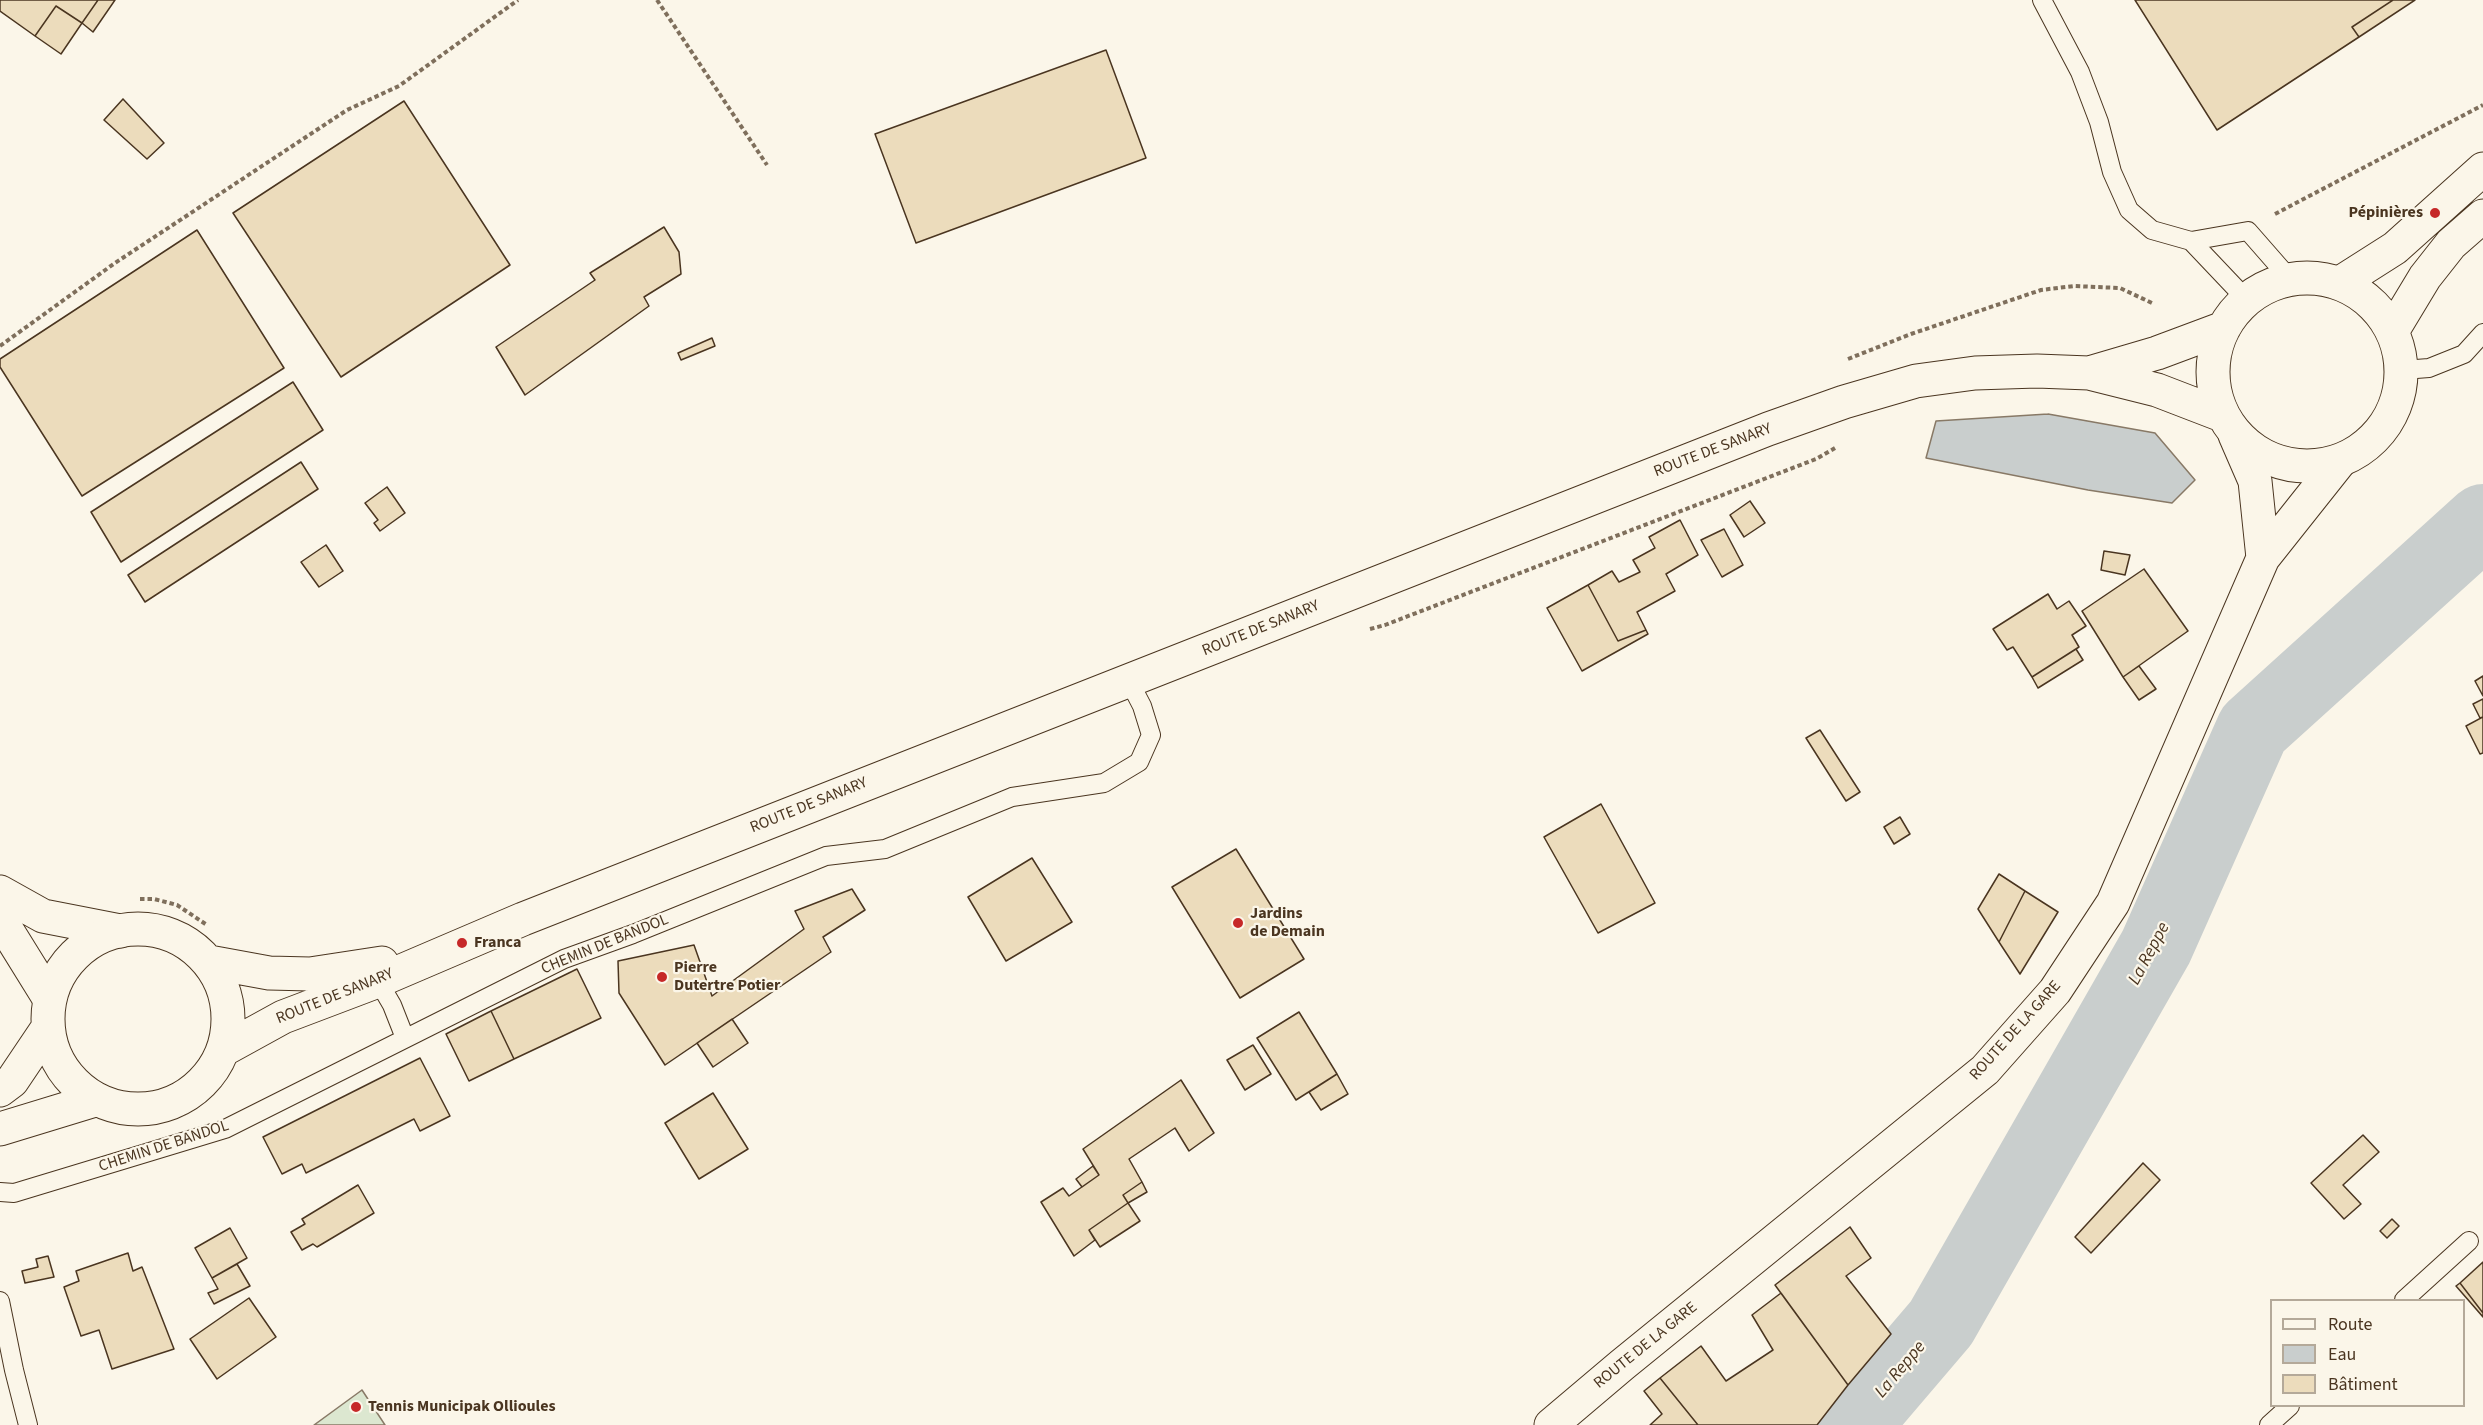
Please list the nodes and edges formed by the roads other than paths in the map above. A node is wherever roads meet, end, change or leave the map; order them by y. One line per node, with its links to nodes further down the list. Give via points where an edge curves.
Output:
1 (2042, 0): 4 (lane, via 2080,72 2112,172 2129,210 2152,230)
2 (2483, 169): 6 (main road, via 2395,248)
3 (2483, 216): 9 (main road, via 2451,244)
4 (2192, 241): 5 (lane, via 2248,231); 7 (lane)
5 (2290, 279): 6 (main road, via 2316,278); 7 (main road)
6 (2340, 283): 9 (main road, via 2362,294)
7 (2246, 299): 8 (main road)
8 (2223, 328): 12 (main road, ROUTE DE SANARY); 13 (main road, via 2212,371 2215,393)
9 (2392, 330): 11 (main road)
10 (2483, 333): 11 (lane, via 2464,354 2429,368)
11 (2403, 370): 14 (main road, via 2398,399 2385,426 2365,447)
12 (2089, 373): 13 (main road, ROUTE DE SANARY, via 2157,390); 16 (main road, ROUTE DE SANARY, via 1975,373 1916,381 1844,402)
13 (2229, 425): 14 (main road, via 2257,453 2283,464 2312,467); 15 (main road, ROUTE DE LA GARE, via 2255,481)
14 (2340, 461): 15 (main road, ROUTE DE LA GARE)
15 (2263, 558): 35 (main road, ROUTE DE LA GARE, via 2113,903 2055,991 1985,1070)
16 (1129, 681): 20 (main road, ROUTE DE SANARY); 24 (lane, CHEMIN DE BANDOL, via 1151,735 1139,762 1104,783 1012,797 885,849 826,856 564,959)
17 (0, 892): 19 (main road, via 43,916)
18 (0, 919): 23 (main road)
19 (120, 932): 21 (main road, ROUTE DE SANARY, via 158,931 186,942); 23 (main road, ROUTE DE SANARY, via 99,937 74,954 57,976)
20 (448, 949): 21 (main road, ROUTE DE SANARY, via 358,969 310,974 269,973); 22 (main road, ROUTE DE SANARY)
21 (209, 962): 25 (main road, ROUTE DE SANARY, via 224,989 229,1019)
22 (378, 981): 24 (lane); 25 (main road, ROUTE DE SANARY, via 282,1017)
23 (48, 1014): 26 (main road, ROUTE DE SANARY, via 12,1081); 27 (main road, ROUTE DE SANARY, via 54,1055 70,1081)
24 (405, 1038): 29 (lane, CHEMIN DE BANDOL, via 225,1129 14,1193)
25 (224, 1050): 27 (main road, ROUTE DE SANARY, via 208,1077 185,1097 156,1109 124,1110)
26 (0, 1090)
27 (95, 1100): 28 (main road)
28 (0, 1129)
29 (0, 1192)
30 (2469, 1241): 31 (lane)
31 (2405, 1299)
32 (0, 1301): 34 (lane)
33 (2289, 1407): 36 (lane)
34 (28, 1425)
35 (1551, 1425)
36 (2269, 1425)

